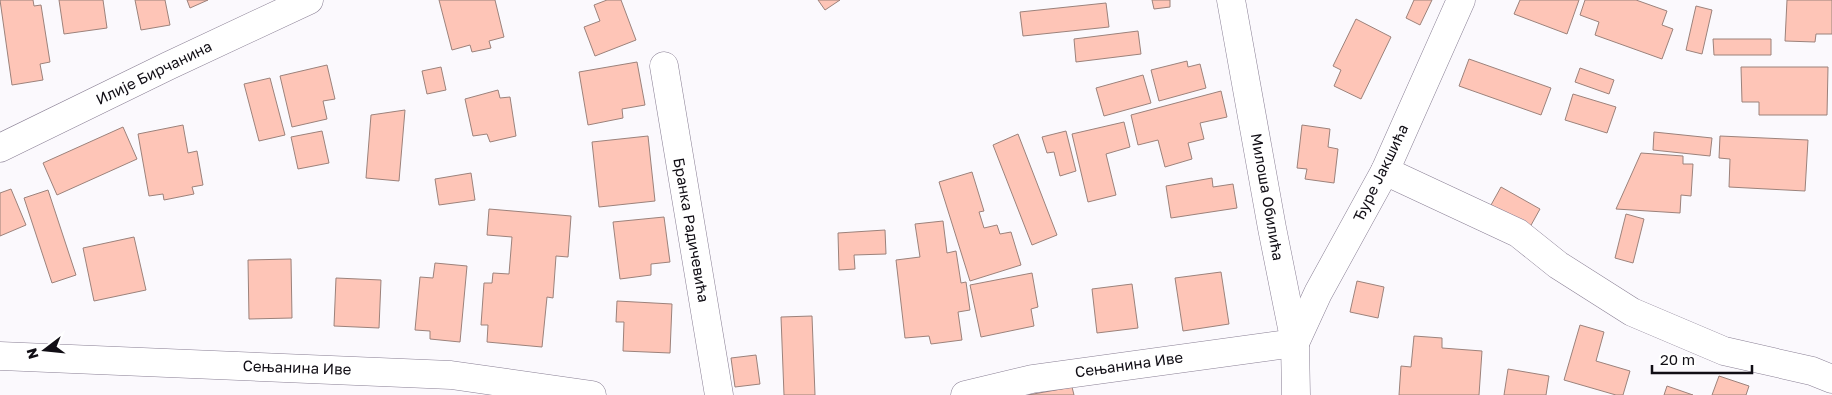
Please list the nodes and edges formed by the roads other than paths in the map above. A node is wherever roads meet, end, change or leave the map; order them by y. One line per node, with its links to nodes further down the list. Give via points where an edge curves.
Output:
1 (309, 0): 5 (street, Илије Бирчанина)
2 (1231, 0): 7 (street, Милоша Обилића)
3 (1461, 0): 6 (street, Ђуре Јакшића)
4 (664, 66): 14 (street, Бранка Радичевића)
5 (0, 148)
6 (1384, 170): 8 (street, Ђуре Јакшића); 11 (street, via 1518,233 1558,264 1632,312 1724,351 1812,371)
7 (1280, 270): 8 (street, via 1296,280); 9 (street, Милоша Обилића)
8 (1328, 275): 9 (street, Ђуре Јакшића)
9 (1295, 343): 15 (street, Сењанина Иве, via 1032,379); 16 (street, Милоша Обилића)
10 (0, 356): 12 (street, Сењанина Иве)
11 (1832, 379)
12 (450, 385): 13 (street, Сењанина Иве)
13 (592, 395)
14 (719, 395)
15 (965, 395)
16 (1296, 395)

